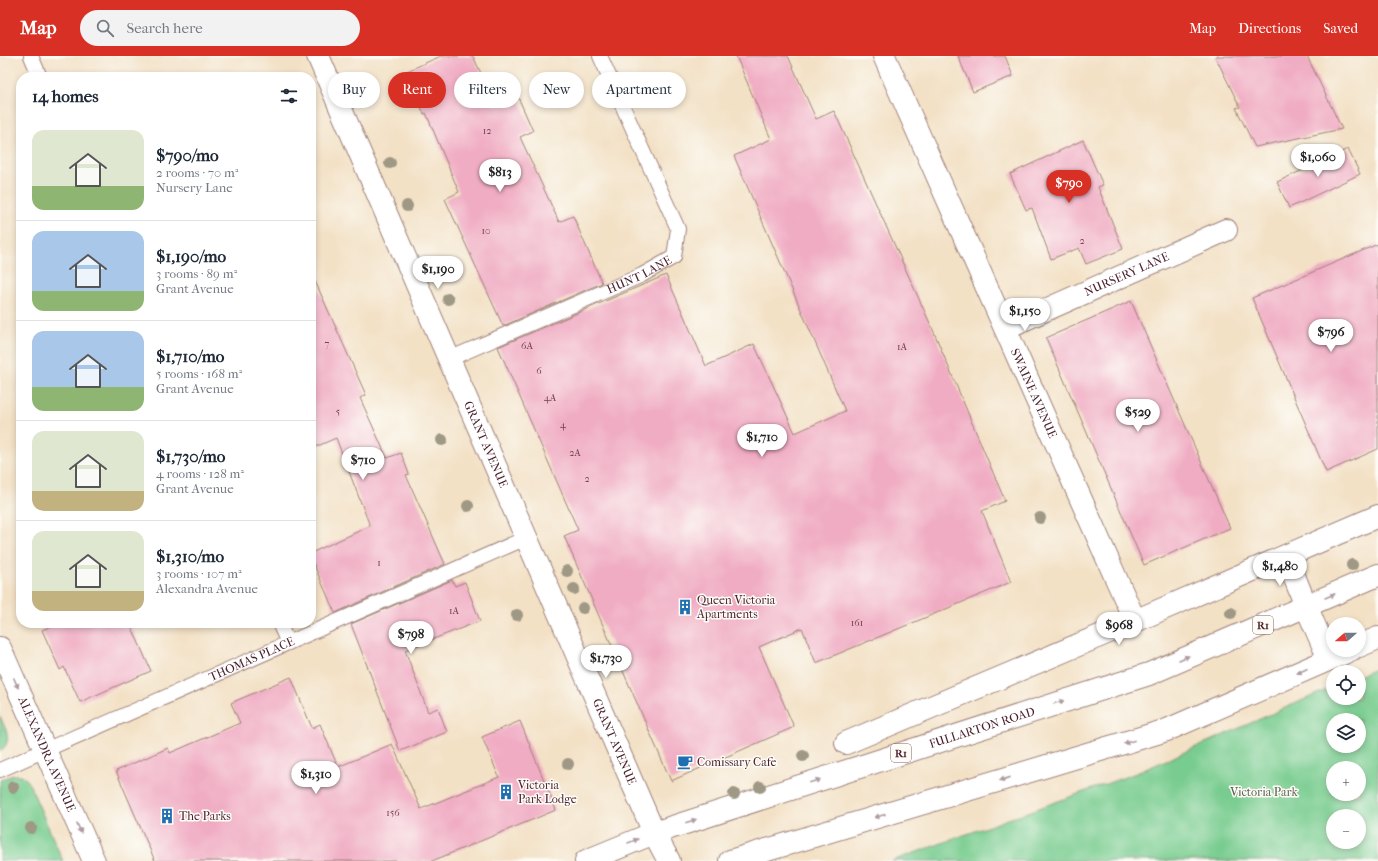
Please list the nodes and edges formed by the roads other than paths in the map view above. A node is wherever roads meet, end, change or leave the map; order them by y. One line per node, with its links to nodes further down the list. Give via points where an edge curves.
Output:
1 (31, 56): 5 (lane)
2 (318, 56): 8 (main road, GRANT AVENUE)
3 (600, 56): 8 (lane, HUNT LANE, via 678,229 674,257 642,275)
4 (884, 56): 7 (main road, SWAINE AVENUE)
5 (38, 72)
6 (1226, 230): 7 (main road, NURSERY LANE)
7 (1005, 328): 14 (main road, SWAINE AVENUE)
8 (449, 359): 10 (main road, GRANT AVENUE)
9 (1378, 516): 11 (main road)
10 (526, 538): 17 (lane, THOMAS PLACE); 25 (main road, GRANT AVENUE)
11 (1286, 556): 13 (main road); 14 (main road)
12 (1378, 575): 13 (main road, FULLARTON ROAD / R1, one-way to 12)
13 (1306, 606): 21 (main road); 25 (main road, FULLARTON ROAD / R1, one-way to 13, via 1148,674)
14 (1135, 621): 22 (main road)
15 (281, 628): 17 (lane)
16 (1378, 638): 18 (main road)
17 (288, 643): 23 (lane, THOMAS PLACE)
18 (1366, 643)
19 (0, 648): 23 (main road, ALEXANDRA AVENUE, one-way to 23)
20 (1334, 657): 21 (main road)
21 (1329, 659): 29 (main road, one-way to 29, via 1167,730)
22 (846, 742)
23 (46, 750): 24 (lane, THOMAS PLACE); 26 (main road, ALEXANDRA AVENUE, one-way to 26)
24 (0, 770)
25 (654, 833): 27 (main road, FULLARTON ROAD / R1, one-way to 25); 28 (main road, GRANT AVENUE)
26 (94, 861)
27 (586, 861)
28 (669, 861)
29 (730, 861)

